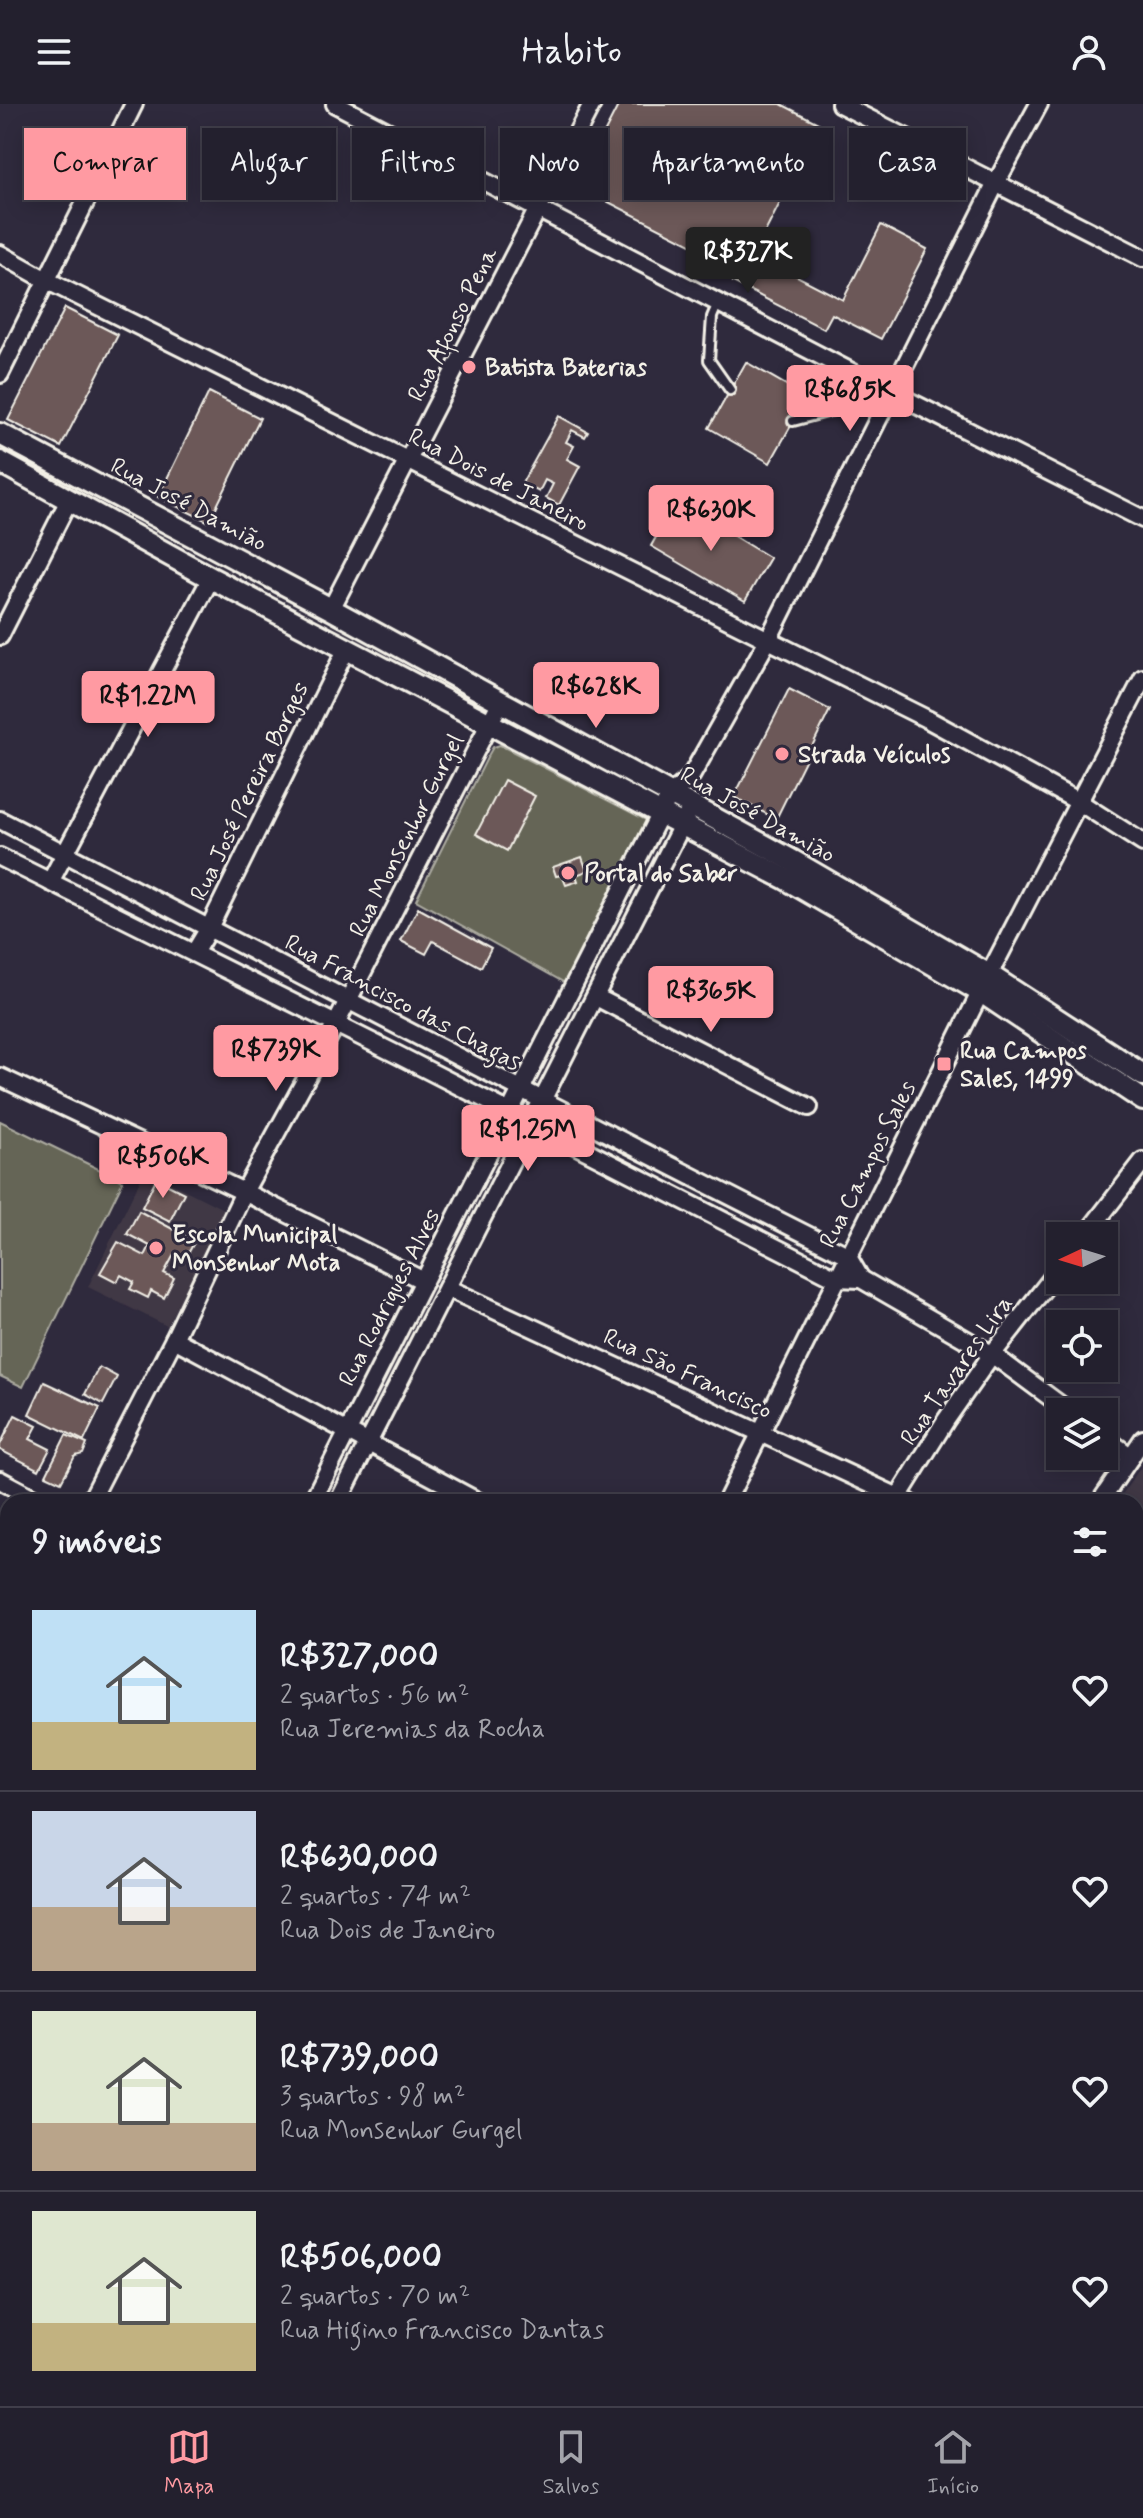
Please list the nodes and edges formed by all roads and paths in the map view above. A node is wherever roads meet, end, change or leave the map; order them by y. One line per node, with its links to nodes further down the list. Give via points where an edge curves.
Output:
1 (134, 104): 10 (street)
2 (335, 104): 7 (street)
3 (592, 104): 7 (street, Rua Afonso Pena)
4 (840, 104): 6 (street)
5 (1039, 104): 6 (street, Rua Rodrigues Alves)
6 (996, 183): 9 (street); 15 (street, Rua Rodrigues Alves)
7 (538, 209): 11 (street); 18 (street, Rua Afonso Pena)
8 (0, 254): 10 (street, Rua Dois de Janeiro)
9 (1143, 258)
10 (48, 281): 12 (street); 18 (street, Rua Dois de Janeiro)
11 (718, 302): 13 (street); 14 (lane, via 709,360)
12 (0, 374)
13 (867, 380): 15 (street); 16 (lane, via 838,409)
14 (730, 390)
15 (893, 392): 21 (street); 27 (street, Rua Rodrigues Alves)
16 (793, 421)
17 (0, 434): 22 (street, Rua José Damião)
18 (409, 461): 25 (street, Rua Afonso Pena); 27 (street, Rua Dois de Janeiro)
19 (0, 462): 20 (street, Rua José Damião)
20 (69, 500): 23 (street, Rua José Damião); 26 (street)
21 (1143, 519)
22 (165, 521): 23 (street); 25 (street, Rua José Damião)
23 (153, 546): 24 (street, Rua José Damião)
24 (211, 578): 28 (street, Rua José Damião); 38 (street)
25 (331, 609): 30 (street, Rua José Damião)
26 (0, 636)
27 (768, 640): 32 (street, Rua Rodrigues Alves); 33 (street, Rua Dois de Janeiro)
28 (346, 650): 31 (street, Rua José Damião); 41 (street, Rua José Pereira Borges)
29 (1143, 678): 33 (street, Rua Campos Sales)
30 (500, 703): 31 (street, Rua Monsenhor Gurgel); 34 (street, Rua José Damião)
31 (489, 725): 34 (street, Rua José Damião); 45 (street, Rua Monsenhor Gurgel)
32 (690, 778): 34 (street, Rua Rodrigues Alves); 35 (street, Rua Rodrigues Alves)
33 (1079, 802): 37 (street, Rua Dois de Janeiro); 43 (street, Rua Campos Sales)
34 (665, 804): 35 (street, Rua José Damião); 49 (street, Rua Rodrigues Alves)
35 (686, 816): 43 (street, Rua José Damião, via 793,861); 44 (street, Rua Rodrigues Alves)
36 (0, 820): 38 (street, Rua Francisco das Chagas)
37 (1143, 843)
38 (65, 854): 40 (street); 41 (street, Rua Francisco das Chagas)
39 (0, 857): 40 (street, Rua Francisco das Chagas)
40 (50, 882): 42 (street, Rua Francisco das Chagas)
41 (209, 928): 42 (street, Rua José Pereira Borges); 45 (street, Rua Francisco das Chagas)
42 (194, 953): 46 (street, Rua Francisco das Chagas)
43 (985, 983): 47 (street, Rua José Damião); 50 (street, Rua José Damião); 58 (street, Rua Campos Sales)
44 (596, 997): 51 (street, Rua Rodrigues Alves); 52 (street)
45 (348, 1000): 46 (street, Rua Monsenhor Gurgel); 49 (street, Rua Francisco das Chagas)
46 (336, 1024): 53 (street, Rua Francisco das Chagas); 56 (street, Rua Monsenhor Gurgel)
47 (1143, 1075)
48 (0, 1077): 56 (street)
49 (521, 1091): 51 (street, Rua Francisco das Chagas); 53 (street, Rua Rodrigues Alves)
50 (1143, 1100)
51 (542, 1102): 54 (street, Rua Rodrigues Alves); 58 (street, Rua Francisco das Chagas)
52 (809, 1107)
53 (510, 1113): 54 (street, Rua Francisco das Chagas); 61 (street, Rua Rodrigues Alves)
54 (530, 1124): 59 (street, Rua Francisco das Chagas); 63 (street, Rua Rodrigues Alves)
55 (1143, 1161): 57 (street)
56 (244, 1192): 61 (street); 64 (street, Rua Monsenhor Gurgel)
57 (1096, 1222)
58 (847, 1255): 59 (street, Rua Campos Sales); 60 (street, Rua Francisco das Chagas)
59 (836, 1278): 60 (street, Rua Francisco das Chagas); 68 (street, Rua Campos Sales)
60 (861, 1279): 65 (street, Rua Francisco das Chagas)
61 (424, 1281): 67 (street, Rua Rodrigues Alves)
62 (1046, 1286): 65 (street, Rua Tavares Lira)
63 (447, 1288): 68 (street, Rua São Francisco); 70 (street, Rua Rodrigues Alves)
64 (174, 1339): 67 (street); 75 (street, Rua Monsenhor Gurgel)
65 (993, 1355): 66 (street, Rua Francisco das Chagas); 81 (street, Rua Tavares Lira, via 946,1420)
66 (1051, 1398)
67 (347, 1432): 70 (street); 76 (street, Rua Rodrigues Alves)
68 (760, 1433): 79 (street, Rua Campos Sales); 80 (street, Rua São Francisco)
69 (1143, 1439): 72 (street)
70 (368, 1443): 77 (street, Rua Rodrigues Alves); 78 (street)
71 (1118, 1447): 72 (street)
72 (1131, 1457): 82 (street)
73 (0, 1480): 74 (street)
74 (26, 1494)
75 (94, 1494)
76 (316, 1494)
77 (342, 1494)
78 (464, 1494)
79 (730, 1494)
80 (888, 1494)
81 (904, 1494)
82 (1106, 1494)

